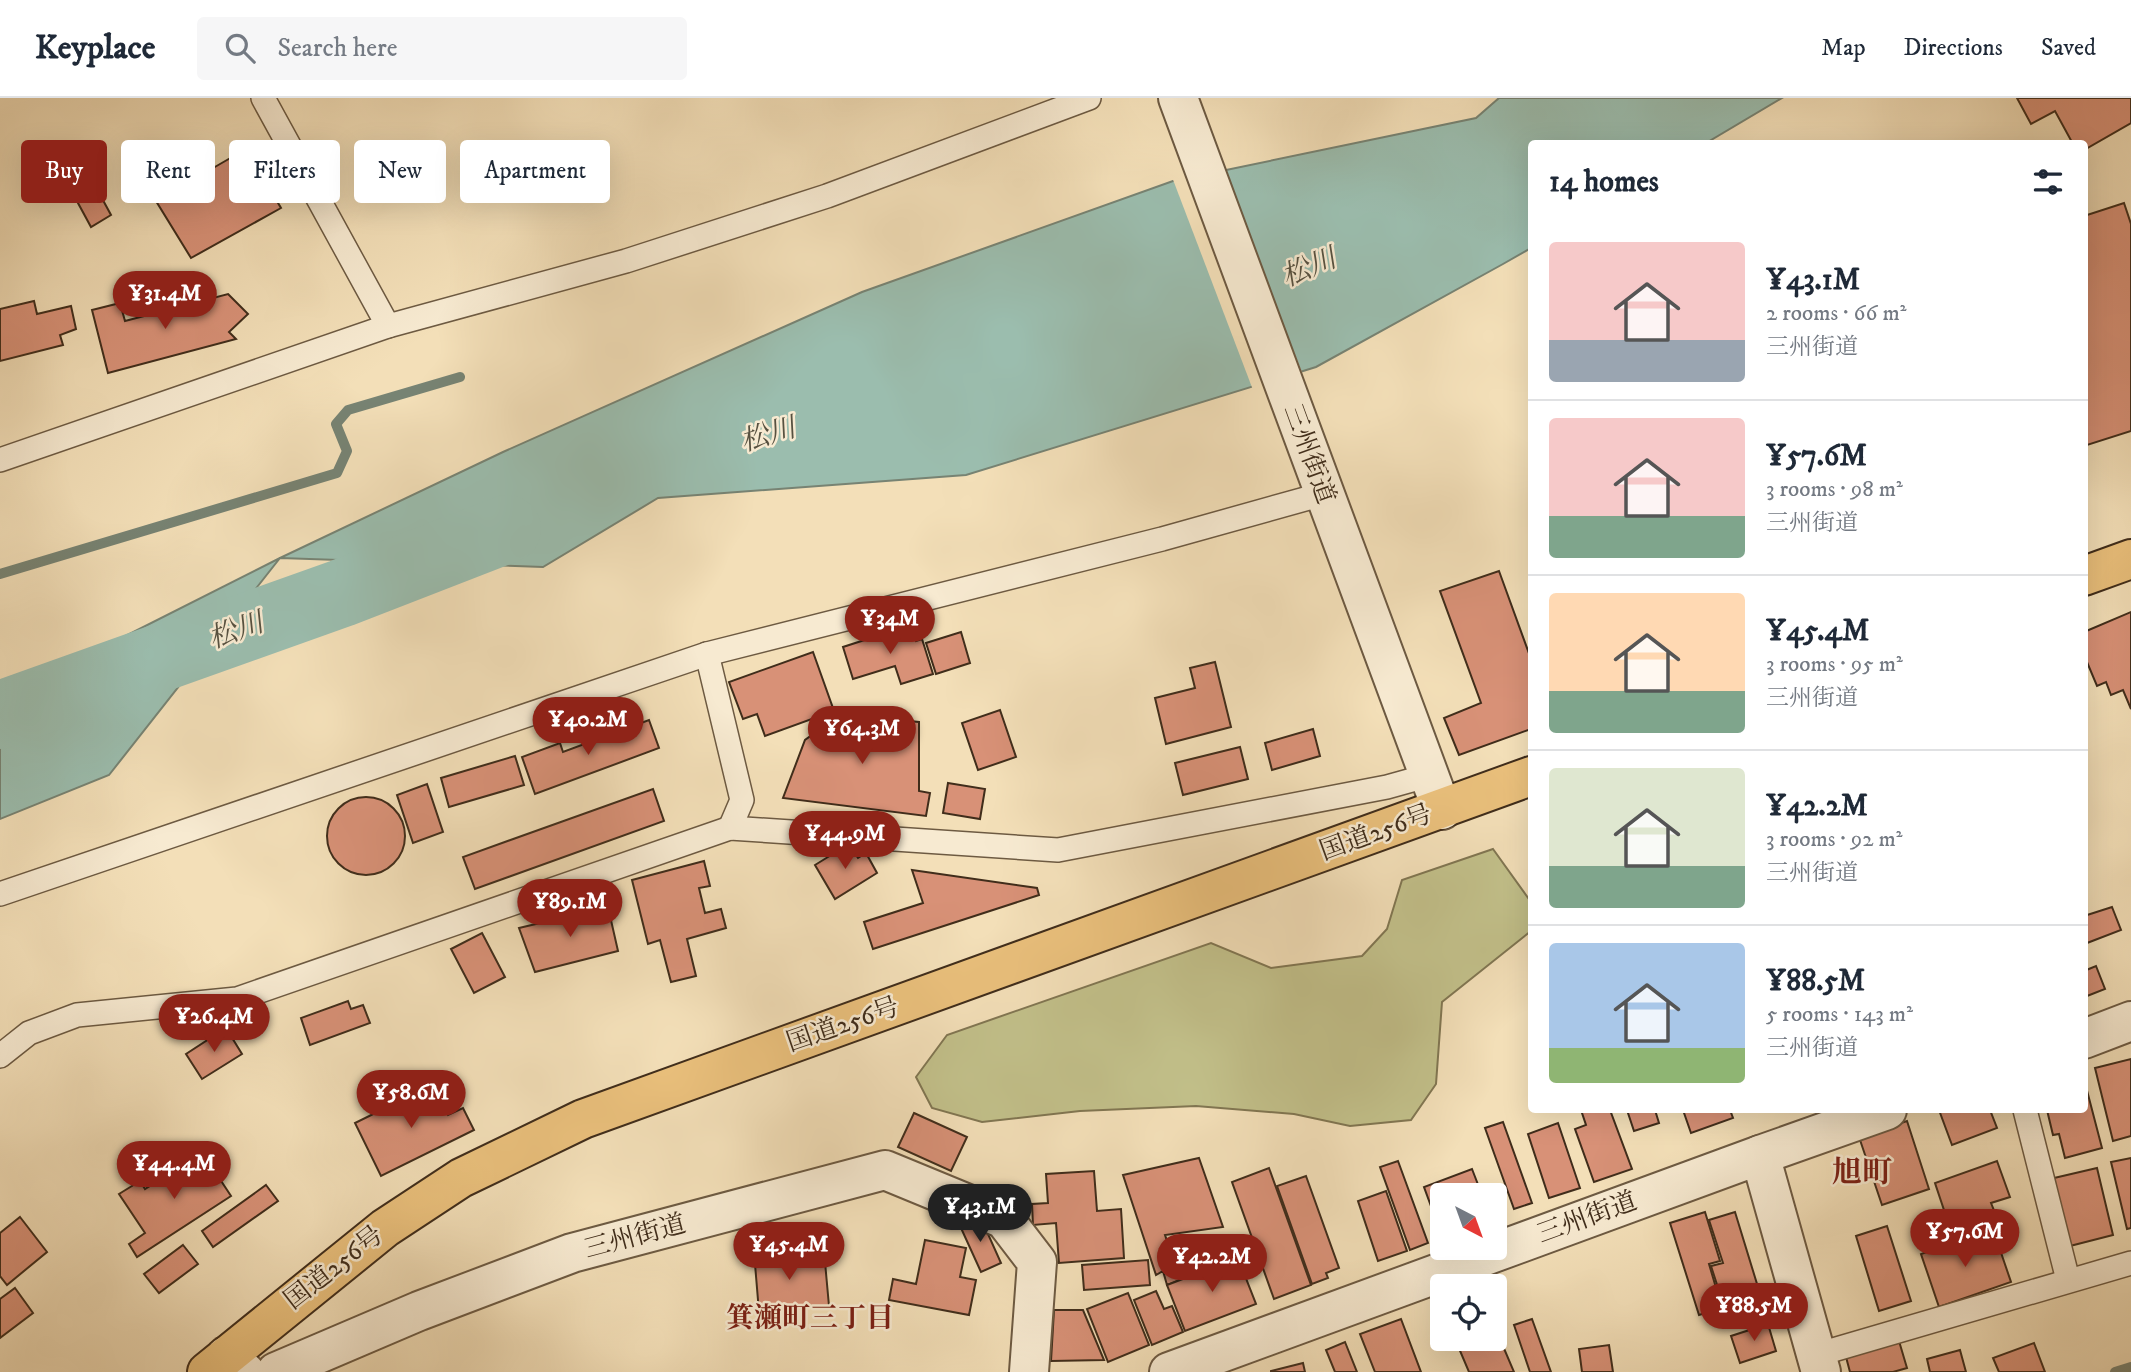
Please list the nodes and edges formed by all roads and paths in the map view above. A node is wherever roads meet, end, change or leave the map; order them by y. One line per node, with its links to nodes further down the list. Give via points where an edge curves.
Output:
1 (263, 98): 4 (lane)
2 (1089, 98): 4 (lane, via 827,196 626,261)
3 (1178, 98): 6 (street, 三州街道)
4 (388, 326): 5 (lane)
5 (0, 460)
6 (1319, 481): 9 (lane, via 1162,539); 11 (street, 三州街道)
7 (2131, 559): 8 (highway)
8 (2088, 575)
9 (707, 654): 12 (lane, via 742,800); 13 (lane)
10 (1528, 777): 11 (highway, 国道256号)
11 (1436, 792): 12 (lane, via 1387,787 1058,850); 23 (highway, 国道256号, via 583,1119 461,1178 385,1228)
12 (730, 828): 16 (lane, via 237,999 76,1015 29,1033)
13 (0, 894)
14 (2131, 1021): 15 (street)
15 (2088, 1037)
16 (0, 1056)
17 (1879, 1113): 19 (street, 三州街道)
18 (2026, 1113): 21 (lane)
19 (1760, 1155): 22 (street); 26 (street, 三州街道)
20 (2131, 1263): 21 (lane)
21 (2068, 1280): 22 (lane)
22 (1818, 1363)
23 (226, 1367)
24 (276, 1372): 25 (street, 三州街道, via 572,1253 885,1170 1004,1219 1037,1262)
25 (1029, 1372)
26 (1169, 1372)

